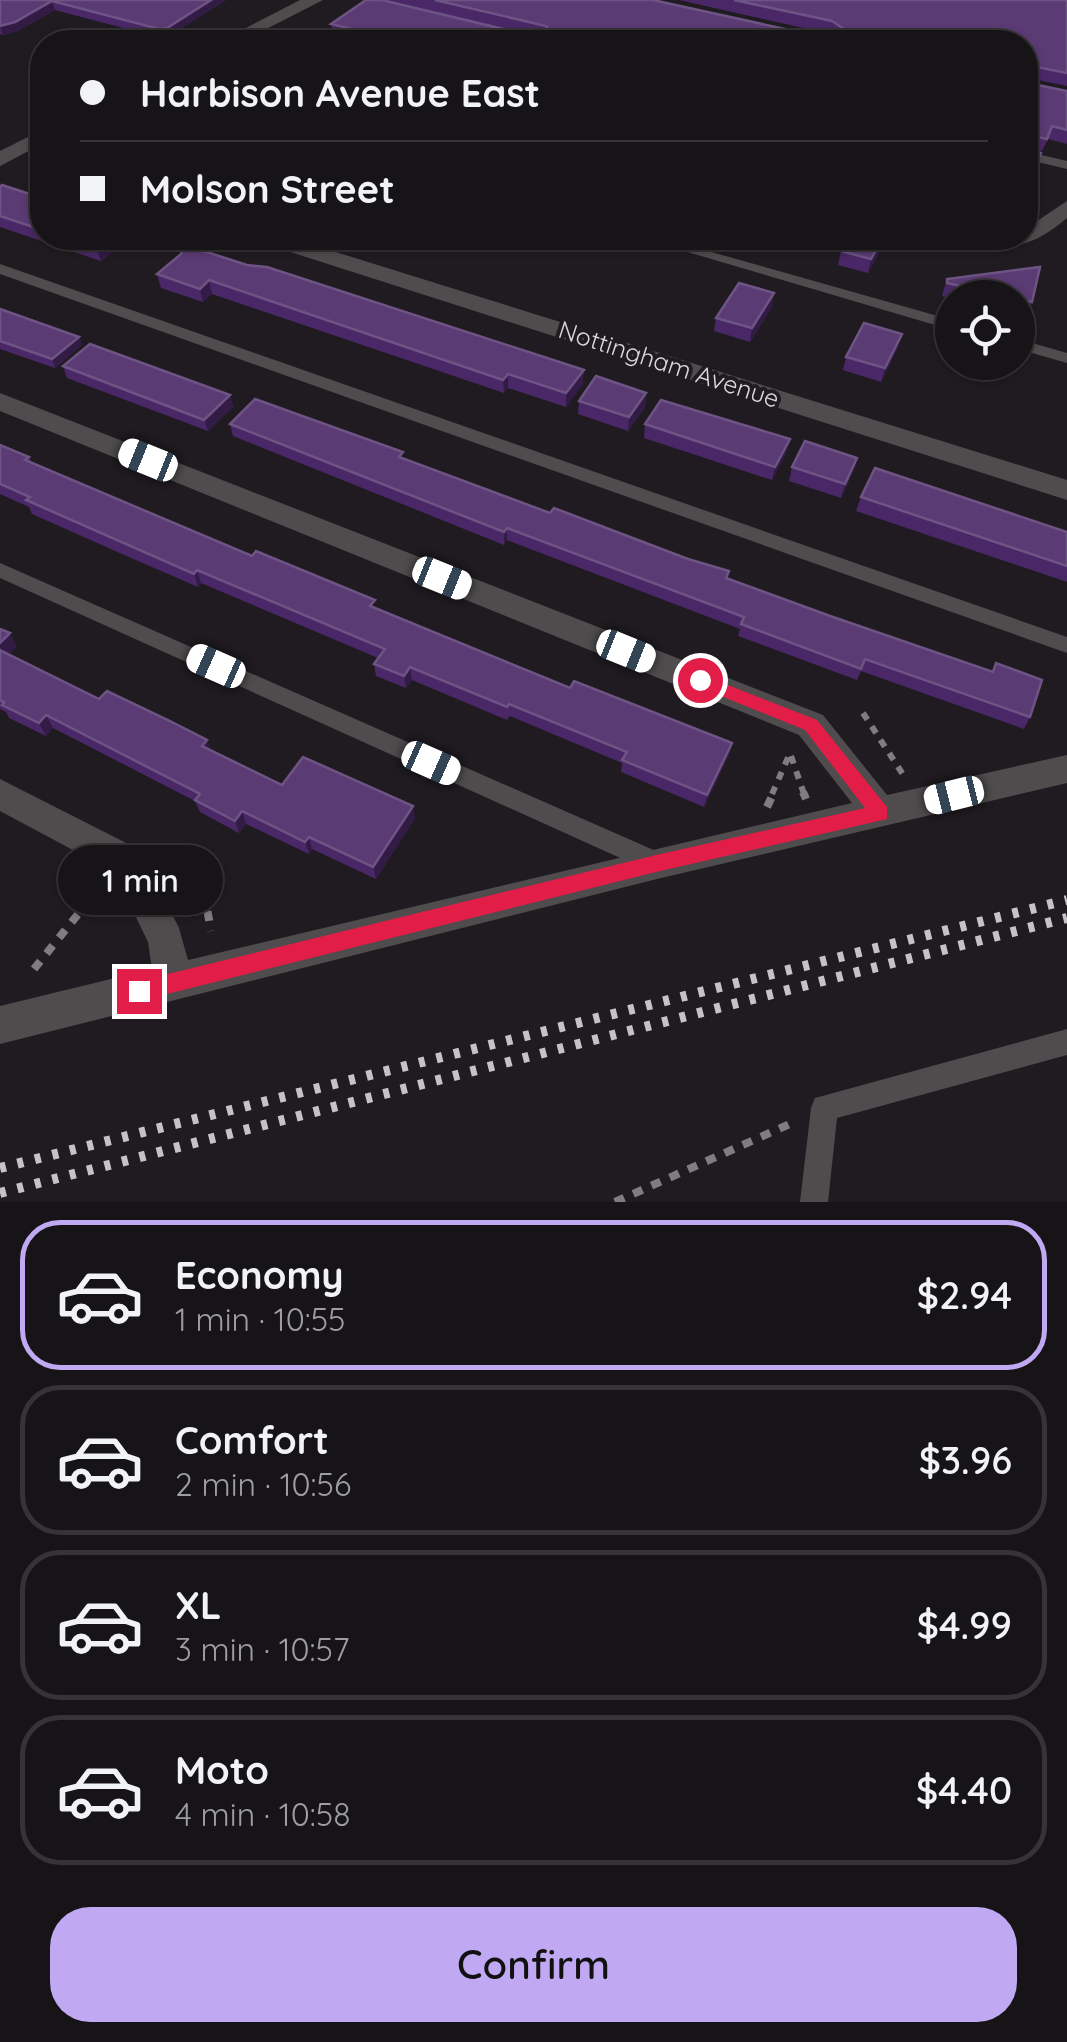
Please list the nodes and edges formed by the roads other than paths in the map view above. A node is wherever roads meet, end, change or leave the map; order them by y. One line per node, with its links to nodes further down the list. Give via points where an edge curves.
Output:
1 (314, 0): 2 (street)
2 (258, 30)
3 (30, 142): 4 (street)
4 (3, 156): 6 (street)
5 (1038, 158): 7 (lane)
6 (30, 163)
7 (1067, 164)
8 (1067, 207): 9 (street)
9 (1038, 230)
10 (308, 250): 17 (street, Nottingham Avenue)
11 (690, 250): 13 (lane)
12 (0, 270): 19 (lane)
13 (935, 320)
14 (1035, 349): 15 (lane)
15 (1067, 358)
16 (0, 401): 22 (street, via 811,725)
17 (1067, 490)
18 (0, 570): 23 (lane)
19 (1067, 645)
20 (1067, 769): 22 (street)
21 (0, 794): 24 (street, via 127,861 166,941)
22 (880, 813): 23 (street)
23 (656, 863): 24 (street)
24 (173, 982): 25 (street)
25 (0, 1025)
26 (1067, 1042): 27 (lane, via 826,1108)
27 (814, 1202)

